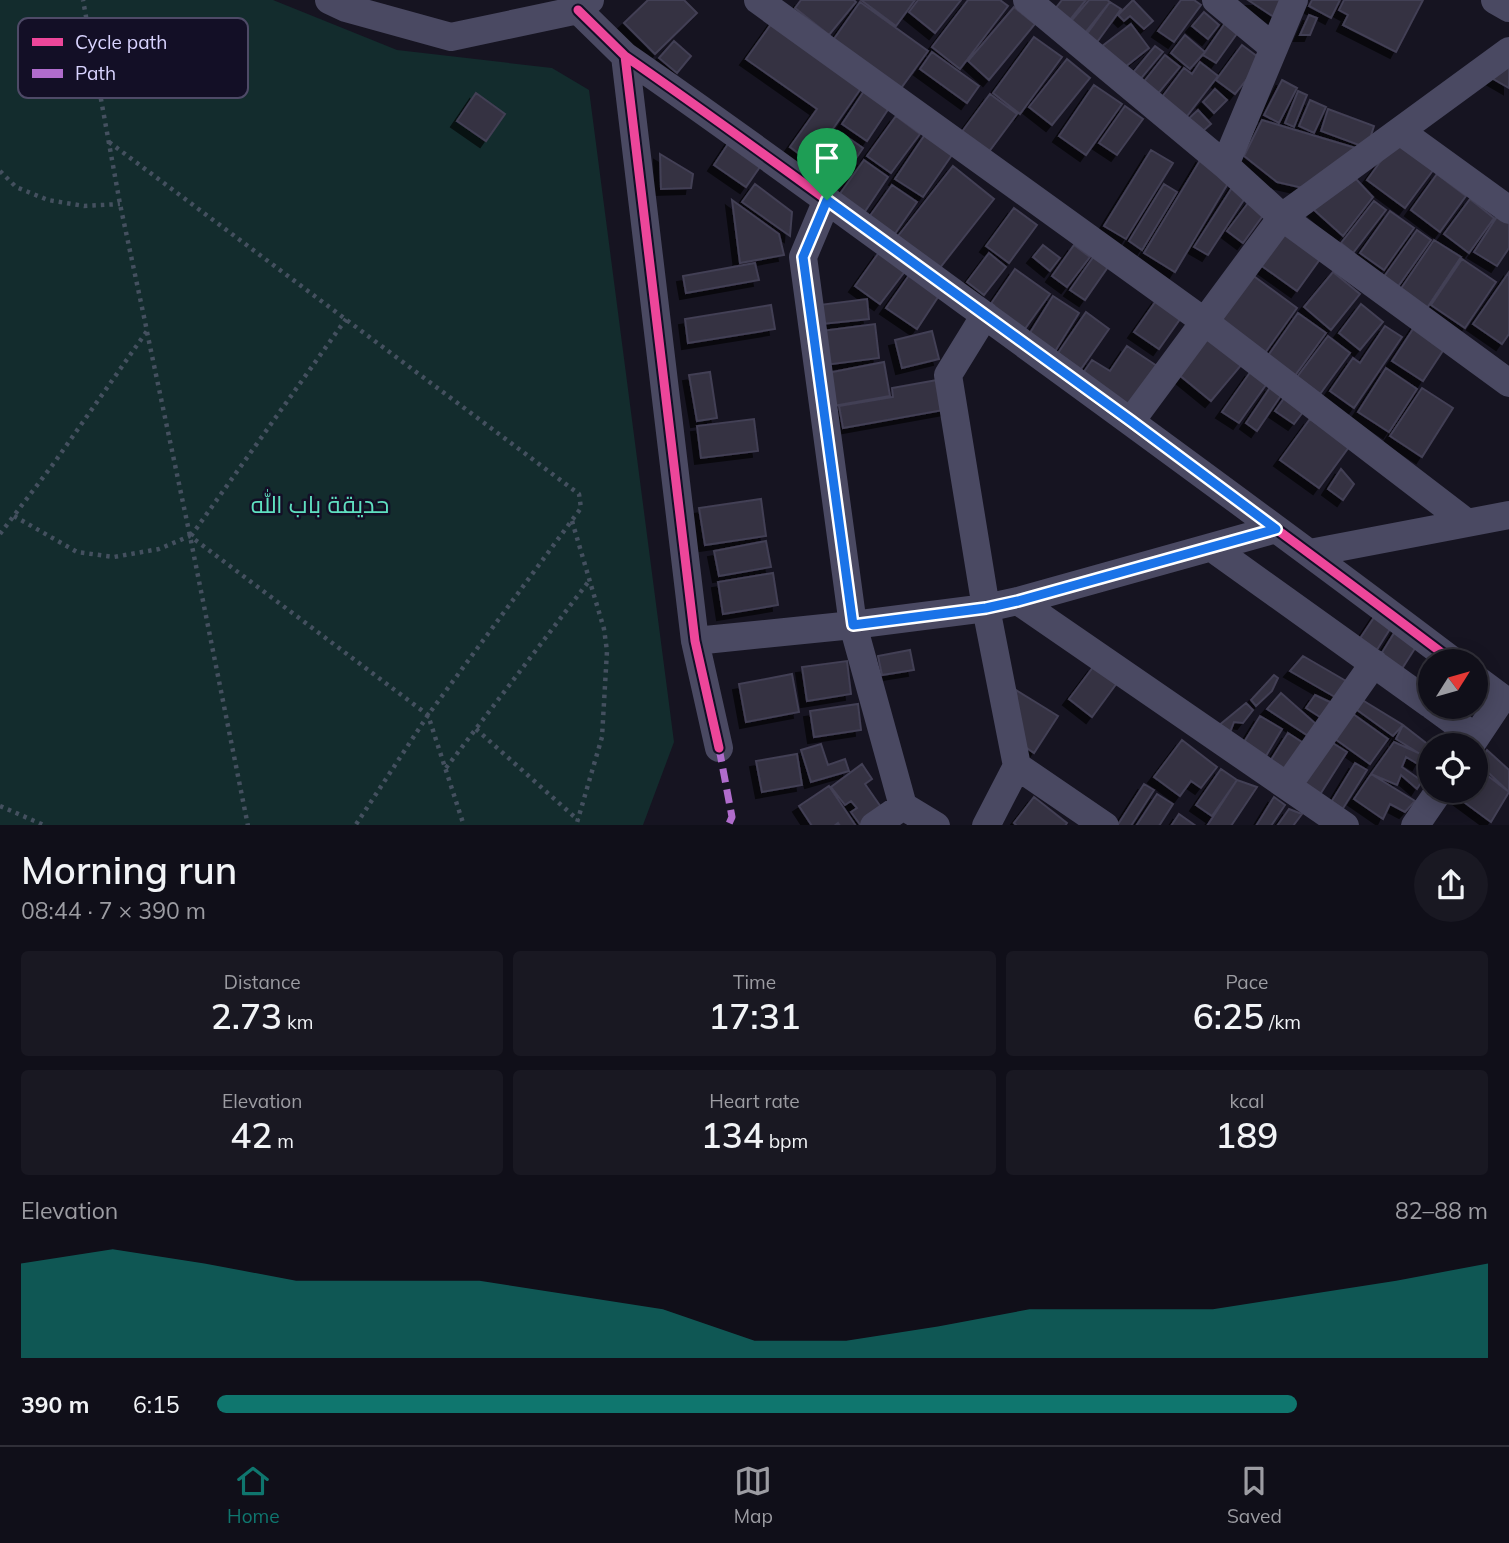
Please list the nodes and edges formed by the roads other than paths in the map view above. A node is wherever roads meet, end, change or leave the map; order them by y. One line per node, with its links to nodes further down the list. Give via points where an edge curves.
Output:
1 (328, 0): 7 (street, via 451,37)
2 (758, 0): 18 (street)
3 (1027, 0): 13 (street)
4 (1216, 0): 9 (street)
5 (1294, 0): 9 (street)
6 (1495, 0): 8 (street)
7 (584, 5): 11 (street)
8 (1509, 9)
9 (1274, 48): 13 (street)
10 (1509, 51): 12 (street)
11 (625, 56): 14 (street); 29 (street)
12 (1400, 131): 15 (street); 16 (street)
13 (1225, 165): 16 (street)
14 (827, 200): 17 (street); 28 (street, via 803,257)
15 (1509, 210)
16 (1282, 217): 18 (street); 19 (street)
17 (985, 315): 20 (street); 27 (street, via 948,375)
18 (1205, 322): 20 (street); 22 (street)
19 (1509, 383)
20 (1131, 421): 23 (street)
21 (1509, 515): 22 (street)
22 (1466, 522): 25 (street)
23 (1276, 529): 24 (street); 25 (street)
24 (1212, 547): 26 (street); 31 (street)
25 (1310, 553): 30 (street)
26 (1018, 601): 27 (street); 39 (street)
27 (986, 608): 28 (street); 38 (street)
28 (853, 625): 29 (street); 41 (street)
29 (695, 641): 37 (street)
30 (1437, 649)
31 (1374, 663): 33 (street); 39 (street)
32 (1488, 688): 34 (street, via 1502,698)
33 (1418, 695)
34 (1488, 718)
35 (1448, 719): 36 (street)
36 (1463, 733)
37 (719, 748)
38 (1017, 766): 44 (street); 45 (street)
39 (1288, 785): 46 (street)
40 (1431, 803): 47 (street)
41 (902, 806): 42 (street); 43 (street)
42 (874, 825)
43 (936, 825)
44 (986, 825)
45 (1105, 825)
46 (1345, 825)
47 (1415, 825)

